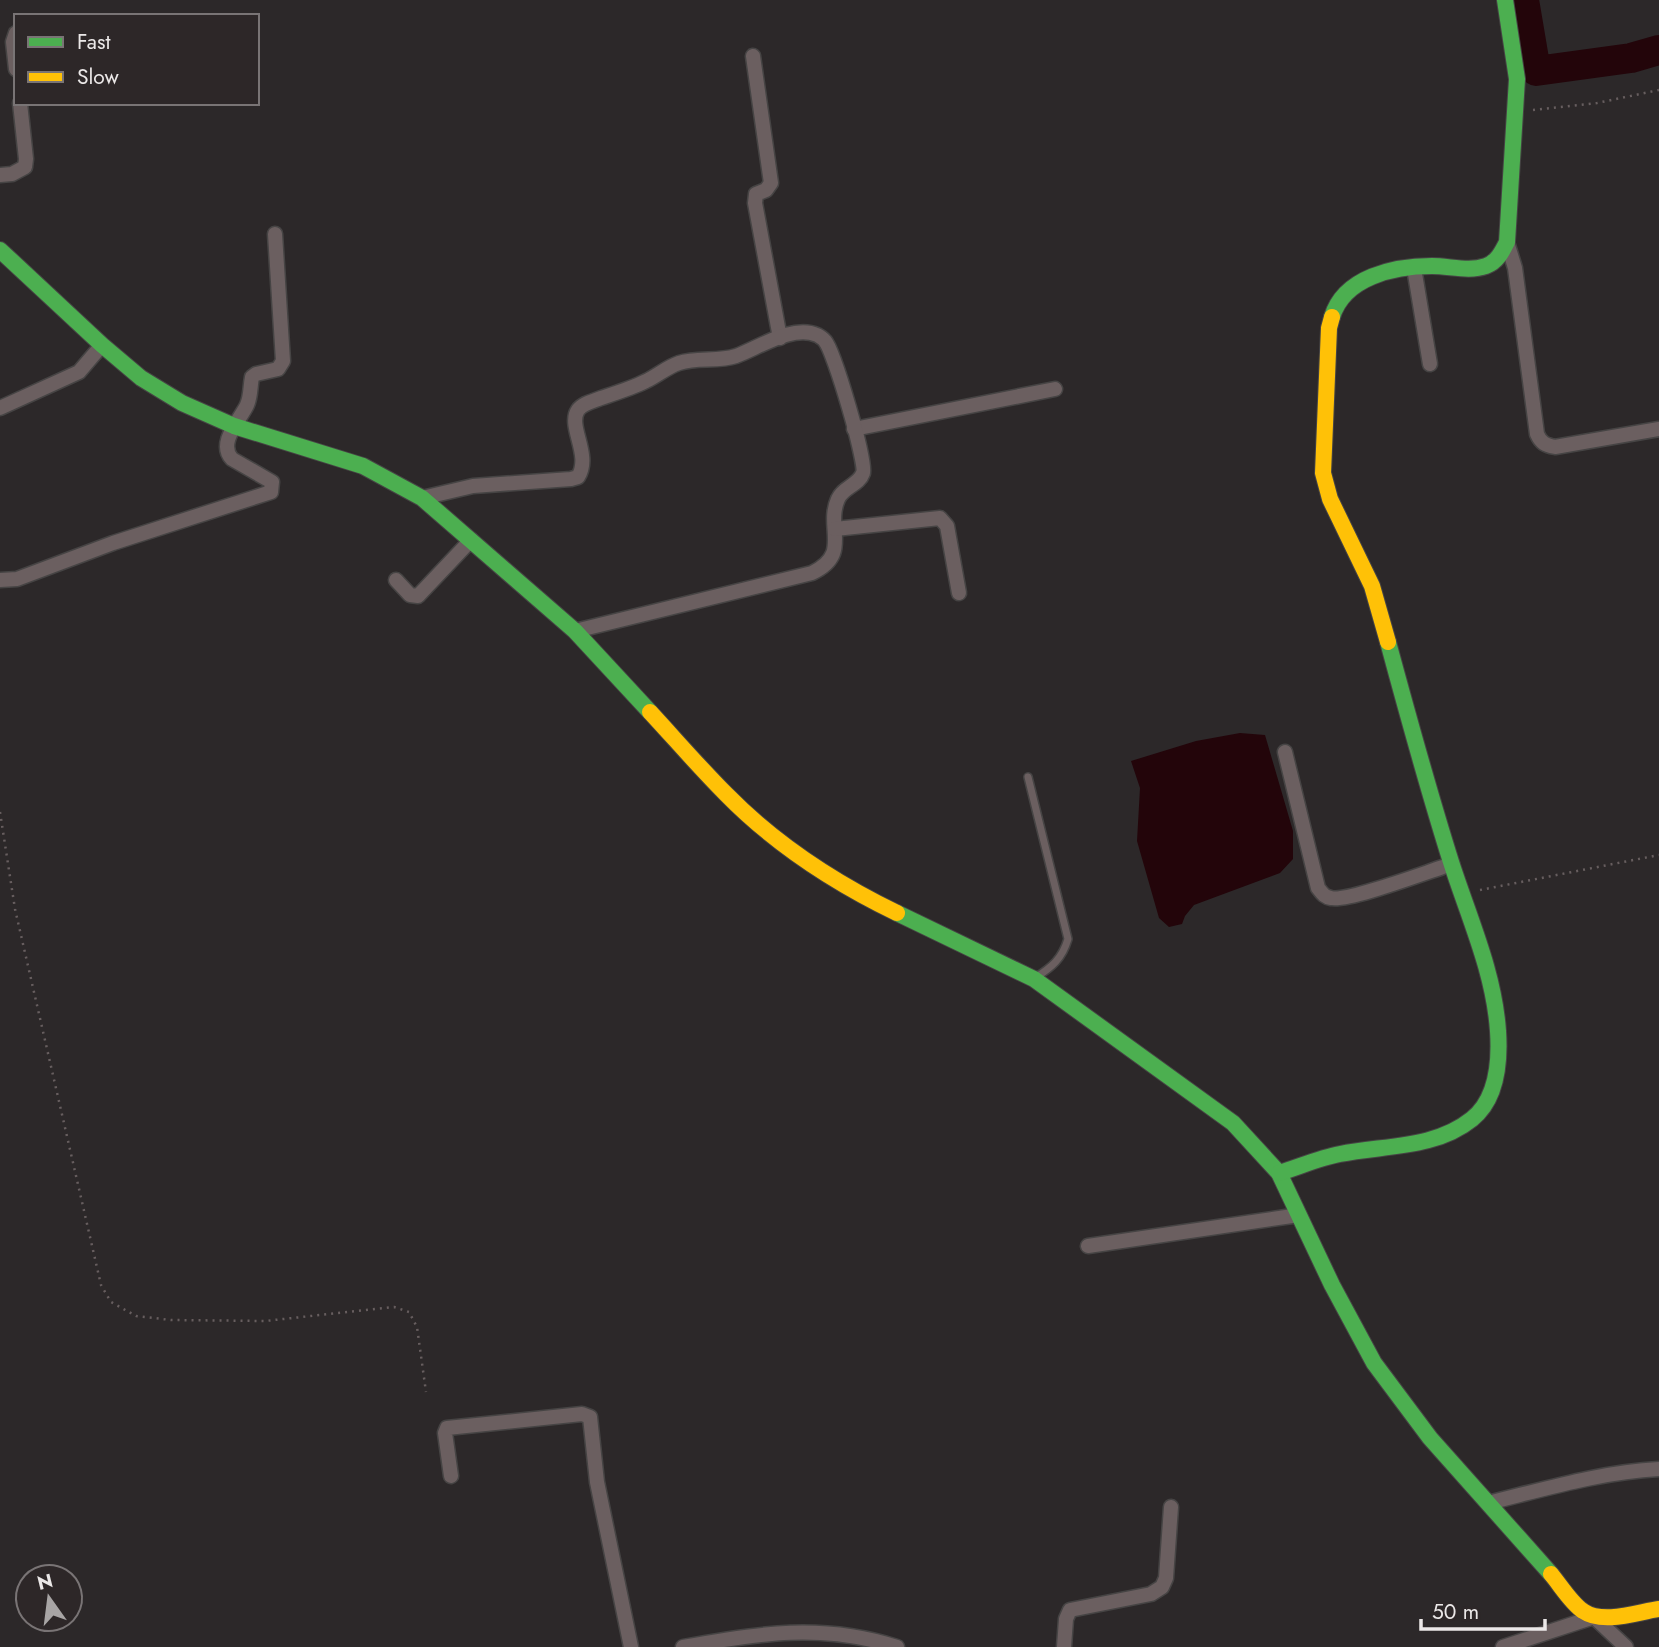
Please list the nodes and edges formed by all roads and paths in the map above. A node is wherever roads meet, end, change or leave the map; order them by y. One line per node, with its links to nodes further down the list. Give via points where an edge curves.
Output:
1 (1505, 0): 5 (street)
2 (753, 56): 11 (street, via 771,177 770,188 756,194 755,203)
3 (1659, 90): 5 (path, via 1597,103)
4 (20, 105): 6 (street, via 25,167)
5 (1516, 111): 8 (street)
6 (0, 175)
7 (275, 234): 16 (street, via 283,361 278,369 252,377 247,405)
8 (1507, 242): 10 (street, via 1489,265); 18 (street, via 1515,268 1540,441 1555,447)
9 (0, 250): 12 (street)
10 (1414, 268): 13 (street); 30 (street, via 1371,277 1349,289 1336,305 1329,328 1323,473 1330,499 1372,586)
11 (780, 338): 17 (street, via 806,332 826,341); 19 (street, via 736,356 677,364 578,409 575,417 583,463 578,477 473,486)
12 (102, 345): 15 (street, via 79,372); 16 (street, via 141,378)
13 (1430, 365)
14 (1055, 389): 17 (street)
15 (0, 408)
16 (234, 426): 19 (street, via 363,466); 22 (street, via 226,447 228,456 272,482 267,495 113,542 17,579)
17 (854, 429): 20 (street, via 864,472 838,498)
18 (1659, 429)
19 (422, 498): 21 (street)
20 (835, 528): 24 (street, via 940,518 947,526); 25 (street, via 832,558 812,573)
21 (471, 540): 23 (street, via 418,596 410,595); 25 (street)
22 (0, 580)
23 (396, 580)
24 (959, 593)
25 (575, 631): 32 (street, via 728,796 788,848 853,892)
26 (1286, 752): 30 (street, via 1323,895 1350,897)
27 (1028, 777): 32 (lane, via 1068,939 1055,965)
28 (0, 812): 36 (path, via 18,922 100,1285 111,1303 136,1316 211,1322 394,1307 409,1312 417,1328)
29 (1659, 855): 31 (path)
30 (1452, 864): 31 (street)
31 (1462, 894): 33 (street, via 1494,999 1498,1062 1491,1094 1473,1118 1446,1134 1318,1159)
32 (1034, 979): 33 (street, via 1233,1123)
33 (1279, 1173): 34 (street)
34 (1299, 1215): 35 (street); 39 (street, via 1374,1363 1430,1438)
35 (1088, 1246)
36 (426, 1392)
37 (1659, 1469): 39 (street, via 1624,1471)
38 (452, 1476): 43 (street, via 444,1433 447,1428 582,1414 590,1417 597,1482)
39 (1488, 1503): 42 (street, via 1583,1611)
40 (1171, 1507): 46 (street, via 1162,1587 1151,1594 1070,1610)
41 (1659, 1609): 42 (street)
42 (1594, 1617): 47 (street); 48 (street)
43 (631, 1647)
44 (682, 1647): 45 (street, via 809,1631)
45 (897, 1647)
46 (1064, 1647)
47 (1503, 1647)
48 (1626, 1647)

